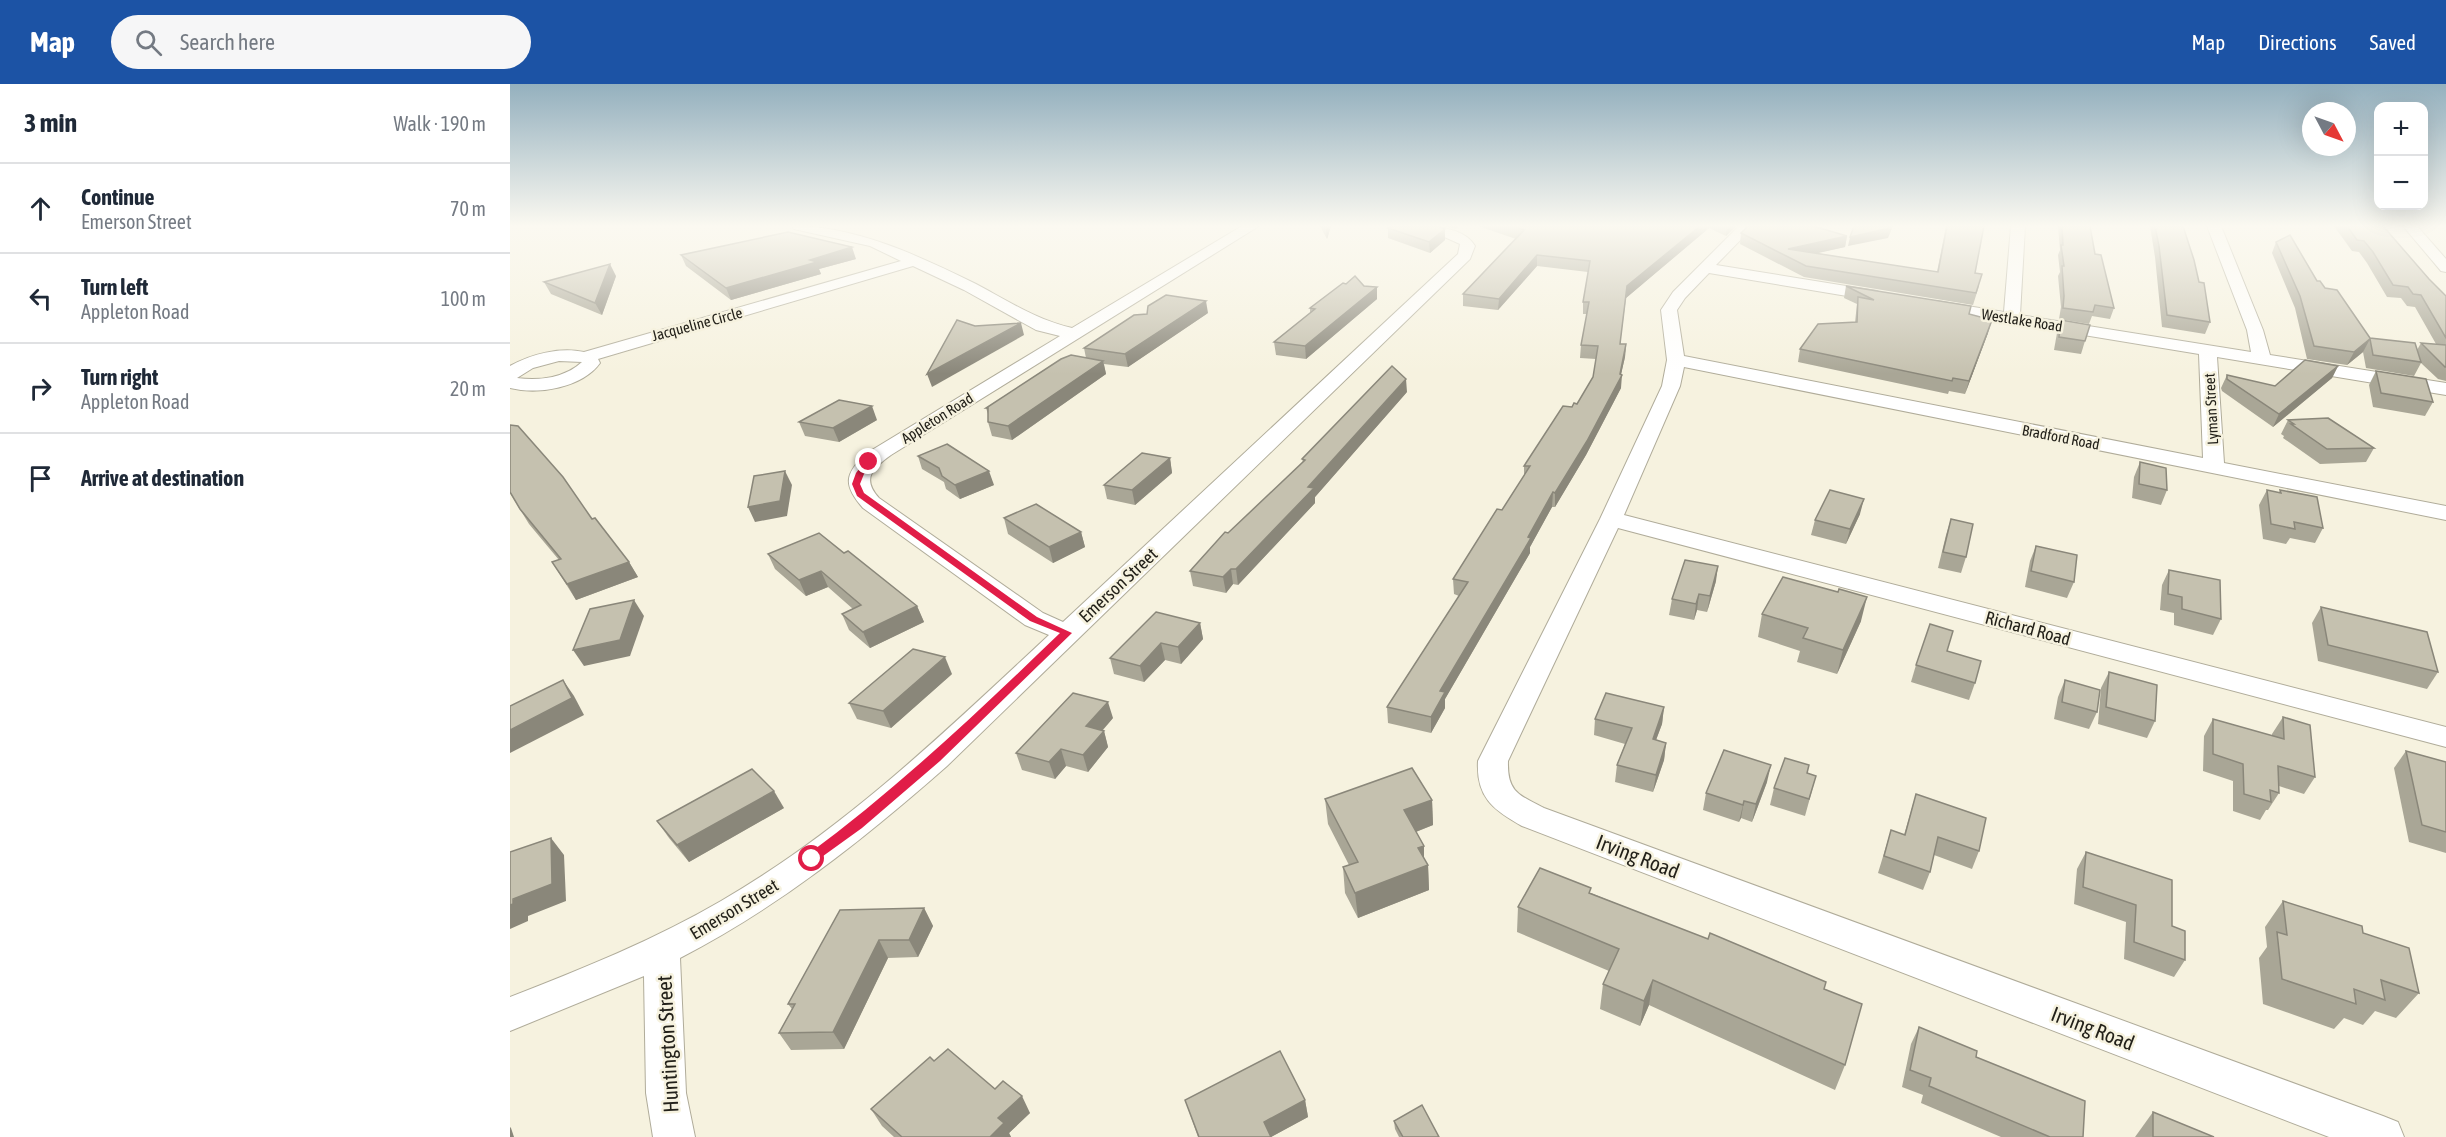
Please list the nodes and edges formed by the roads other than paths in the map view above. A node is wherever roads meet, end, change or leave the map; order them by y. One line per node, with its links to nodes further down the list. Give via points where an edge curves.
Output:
1 (867, 275): 14 (street, Jacqueline Circle)
2 (941, 275): 12 (street, via 1042,326)
3 (1171, 275): 12 (street, Appleton Road)
4 (1446, 275): 23 (street, Emerson Street)
5 (1698, 275): 15 (street, Irving Road, via 1669,310)
6 (1749, 275): 9 (street)
7 (2015, 275): 11 (street)
8 (2233, 275): 16 (street)
9 (1894, 299)
10 (1918, 303): 11 (street, Westlake Road)
11 (2012, 318): 13 (street, Westlake Road)
12 (1074, 334): 23 (street, Appleton Road, via 885,450 869,462 856,484 860,494 871,503 1024,612)
13 (2208, 351): 16 (street, Westlake Road); 20 (street, Lyman Street)
14 (585, 357): 17 (street, Jacqueline Circle, via 549,359); 18 (street, via 590,359 589,367 567,378 535,384)
15 (1676, 360): 20 (street, Bradford Road); 22 (street, Irving Road, via 1671,386)
16 (2262, 360): 19 (street, Westlake Road)
17 (510, 375)
18 (510, 382)
19 (2446, 389)
20 (2214, 467): 21 (street, Bradford Road)
21 (2446, 513)
22 (1611, 519): 24 (street, Richard Road); 28 (street, Irving Road, via 1493,760 1491,778 1498,793 1513,806 1533,817)
23 (1067, 633): 25 (street, Emerson Street, via 936,758 858,825 740,908)
24 (2446, 737)
25 (662, 951): 26 (street, Emerson Street); 27 (street, Huntington Street, via 666,1093)
26 (510, 1014)
27 (674, 1137)
28 (2383, 1137)

